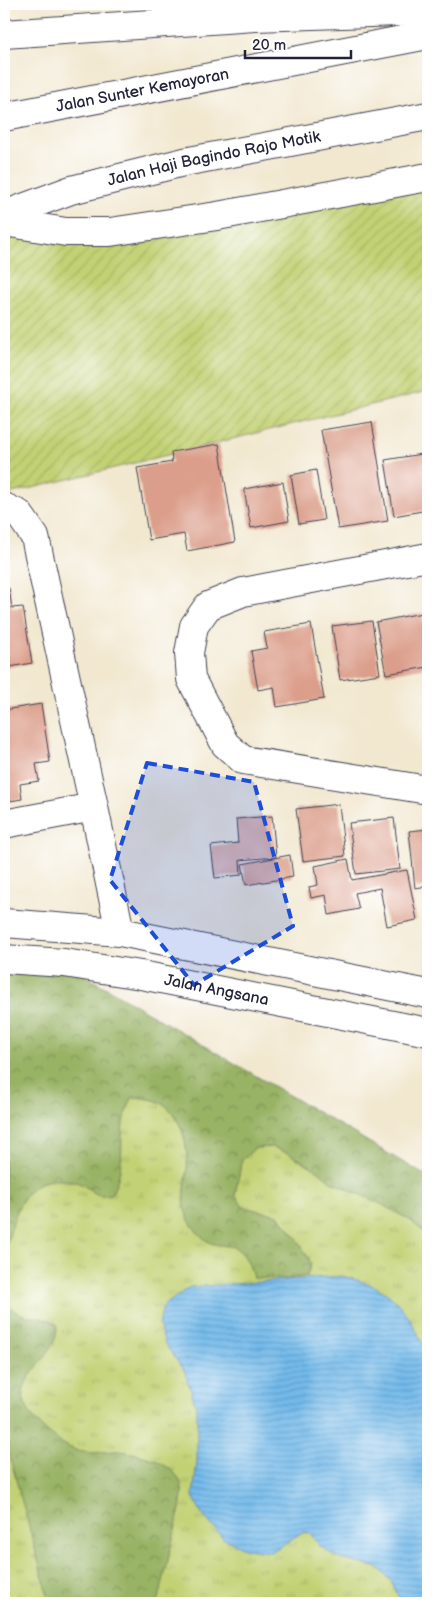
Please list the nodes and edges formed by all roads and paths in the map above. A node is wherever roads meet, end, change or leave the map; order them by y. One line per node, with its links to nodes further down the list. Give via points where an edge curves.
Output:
1 (289, 4): 3 (street)
2 (428, 11): 3 (street)
3 (255, 17): 4 (street)
4 (4, 34)
5 (428, 35): 7 (street, Jalan Sunter Kemayoran)
6 (428, 116): 9 (street, Jalan Haji Bagindo Rajo Motik, via 184,162 71,190)
7 (4, 117)
8 (428, 177): 10 (street, via 110,232 66,232)
9 (4, 215)
10 (4, 222)
11 (4, 507): 14 (street, via 19,514 35,537)
12 (428, 557): 13 (street, via 243,592 208,606 194,626 189,653 191,678 225,744 244,760)
13 (428, 790)
14 (94, 807): 15 (street); 17 (street)
15 (4, 824)
16 (4, 923): 17 (street)
17 (120, 932): 19 (street)
18 (4, 959): 20 (street, Jalan Angsana, via 64,963 141,975)
19 (428, 994)
20 (428, 1032)

